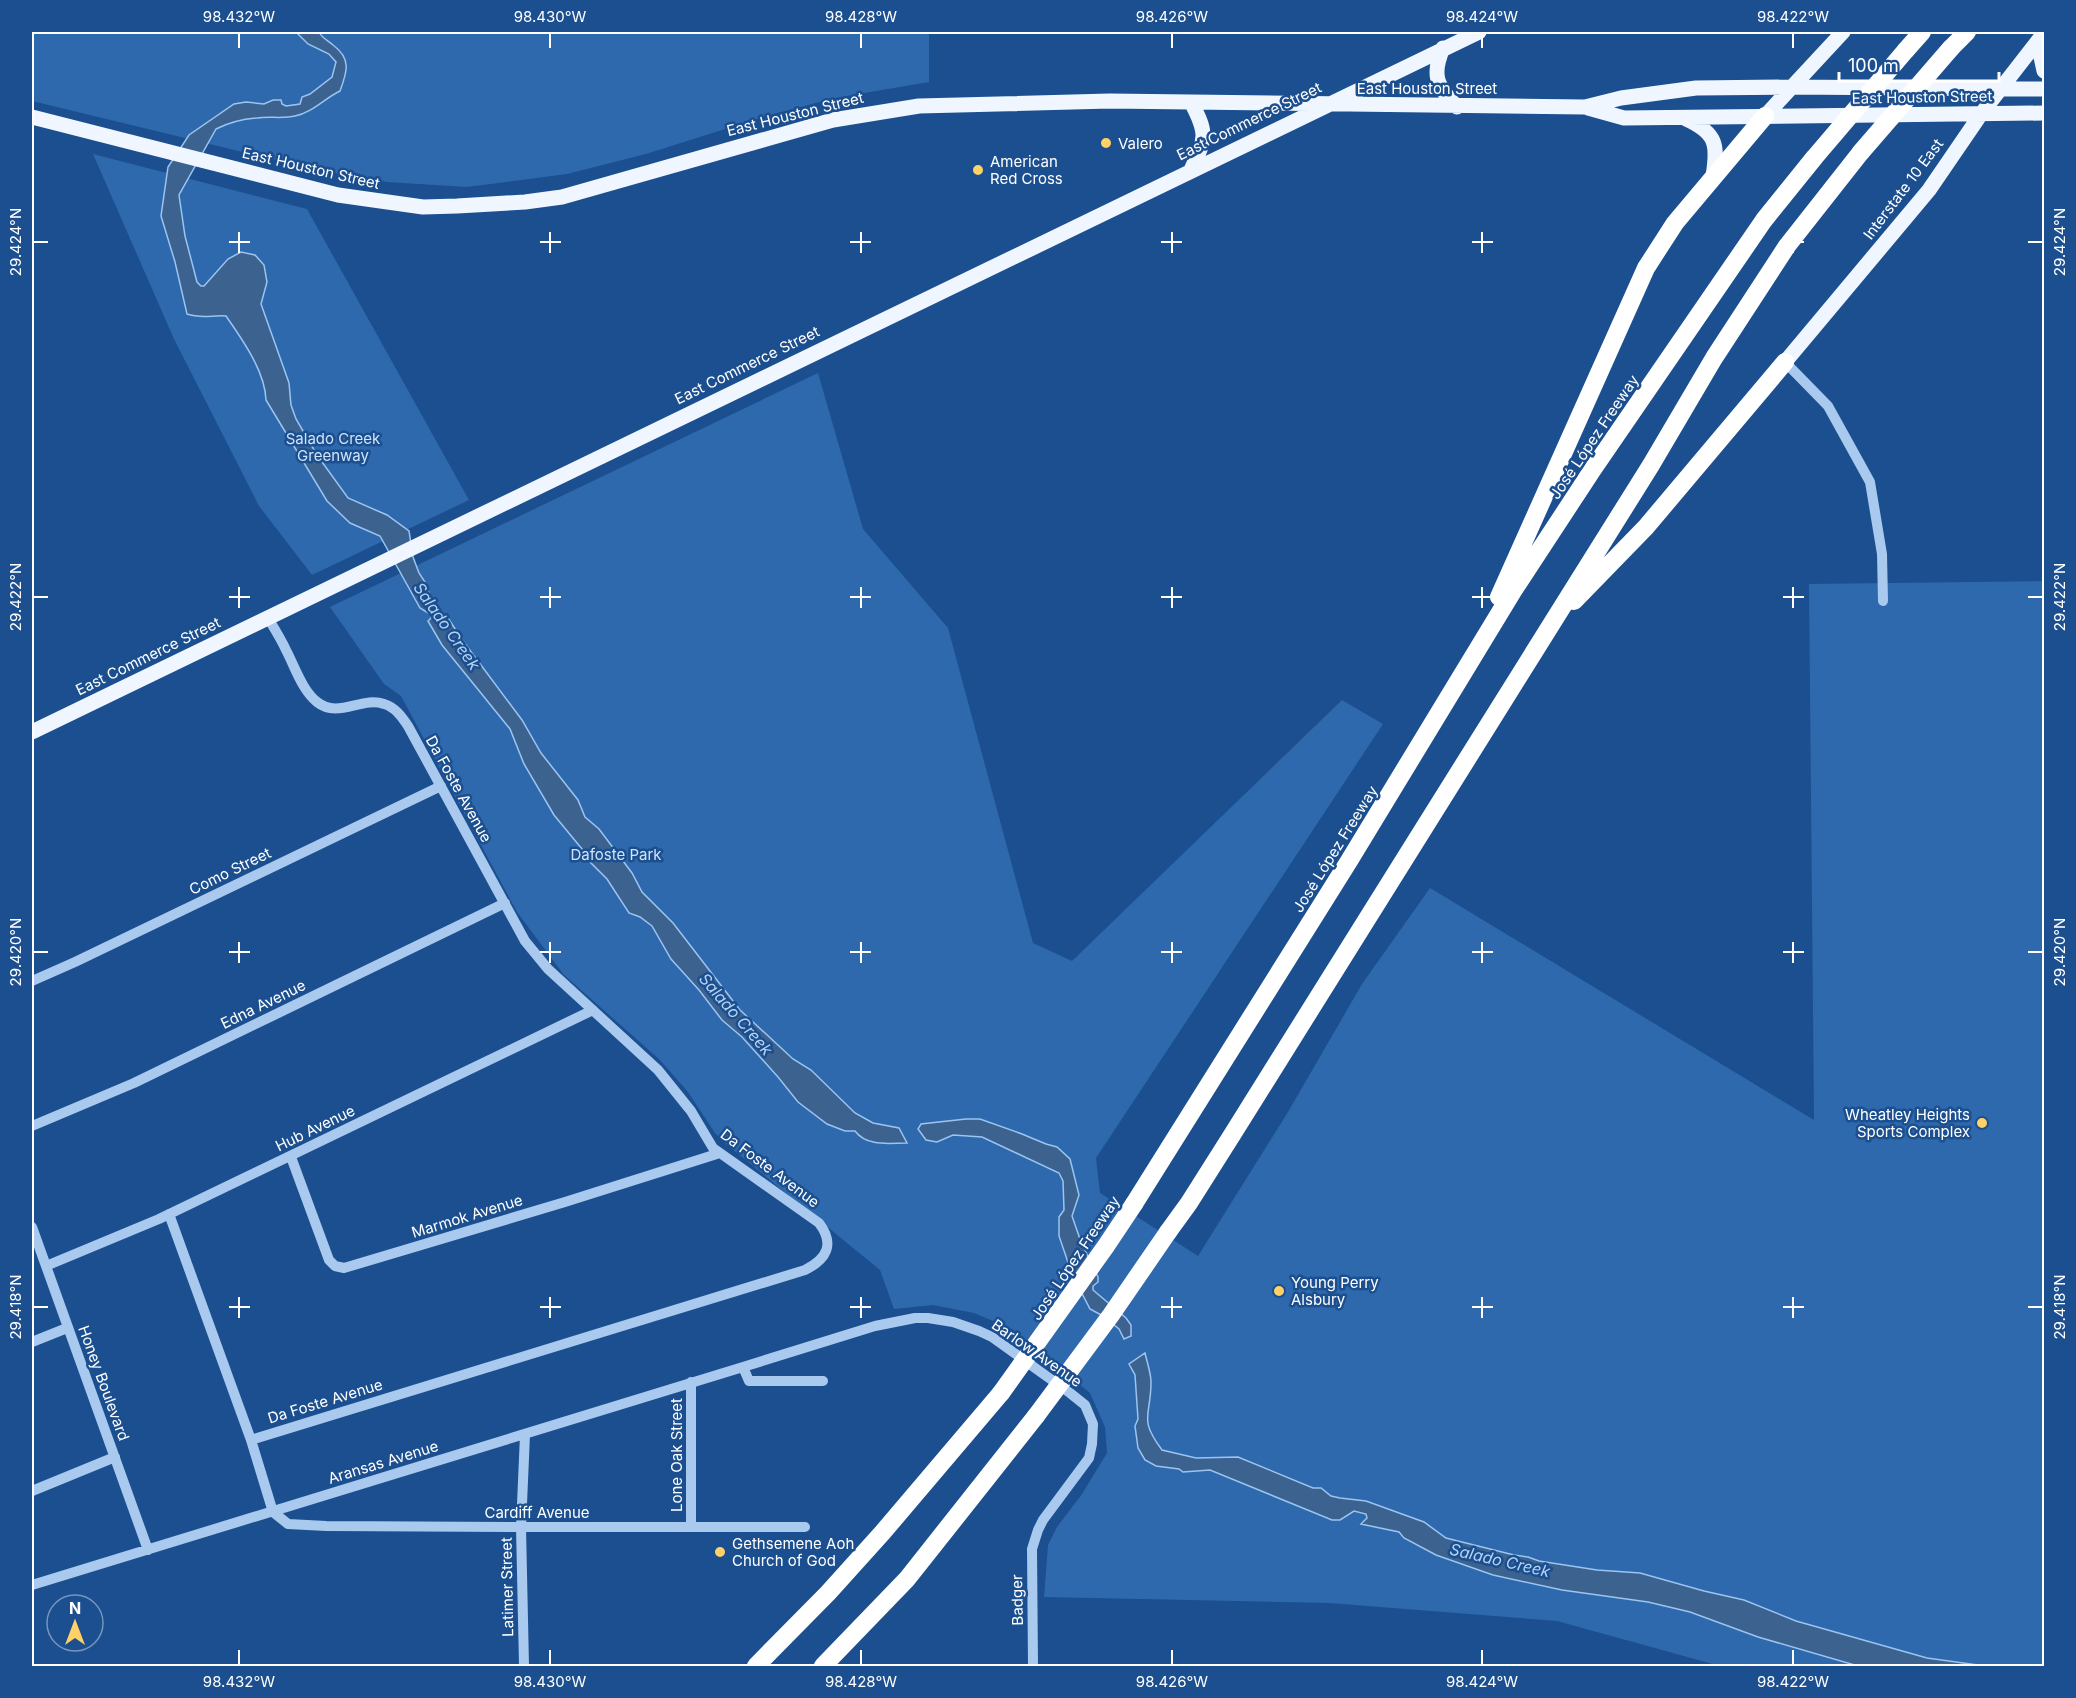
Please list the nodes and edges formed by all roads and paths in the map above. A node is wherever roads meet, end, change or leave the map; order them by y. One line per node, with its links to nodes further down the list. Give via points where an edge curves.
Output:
1 (1479, 32): 6 (main road, East Commerce Street)
2 (1843, 32): 8 (main road)
3 (1922, 32): 26 (highway, José López Freeway, bridge, via 1764,220 1581,488)
4 (1967, 32): 25 (highway, bridge, via 1861,152 1787,246)
5 (2044, 35): 7 (main road); 9 (main road, Interstate 10 East)
6 (1443, 48): 12 (main road, East Commerce Street); 13 (main road, via 1437,62 1438,85)
7 (2044, 71)
8 (1792, 87): 9 (main road, East Houston Street); 14 (main road, East Houston Street, via 1696,88); 18 (main road)
9 (2002, 88): 10 (main road, East Houston Street); 16 (main road, Interstate 10 East)
10 (2044, 89)
11 (1191, 102): 12 (main road, East Houston Street); 17 (main road, East Houston Street, via 919,106 833,120 562,197 479,206 423,207 312,189); 20 (main road, via 1204,131)
12 (1324, 105): 13 (main road, East Houston Street); 20 (main road, East Commerce Street)
13 (1457, 106): 14 (main road, East Houston Street)
14 (1585, 107): 19 (main road, East Houston Street, via 1624,118)
15 (2044, 113): 16 (main road, East Houston Street)
16 (1981, 114): 18 (main road, East Houston Street); 22 (main road, Interstate 10 East, via 1929,190)
17 (32, 117)
18 (1765, 117): 19 (main road, East Houston Street); 21 (highway)
19 (1683, 118): 21 (main road, via 1699,125 1714,140)
20 (1191, 170): 24 (main road, East Commerce Street)
21 (1713, 176): 26 (highway, via 1675,223 1646,268)
22 (1785, 362): 23 (street, via 1828,406 1870,482 1882,554); 25 (highway, via 1646,527)
23 (1883, 601)
24 (268, 618): 27 (main road, East Commerce Street); 28 (street, Da Foste Avenue, via 317,703 344,709 372,702 392,708 408,726)
25 (1550, 626): 56 (highway, bridge, via 1202,1183 1111,1315 907,1579)
26 (1470, 662): 55 (highway, José López Freeway, bridge, via 1100,1255 1001,1393 836,1585)
27 (32, 732)
28 (441, 786): 29 (street, Da Foste Avenue); 30 (street, Como Street)
29 (505, 903): 31 (street, Da Foste Avenue, via 536,955); 32 (street, Edna Avenue, via 134,1083)
30 (32, 981)
31 (593, 1010): 33 (street, Da Foste Avenue, via 672,1085); 34 (street, Hub Avenue)
32 (32, 1126)
33 (720, 1153): 34 (street, Marmok Avenue, via 344,1268 328,1260); 44 (street, Da Foste Avenue, via 819,1223 828,1243 820,1261 806,1270)
34 (291, 1157): 35 (street, Hub Avenue)
35 (169, 1214): 37 (street, Hub Avenue); 44 (street)
36 (32, 1227): 37 (street, Honey Boulevard)
37 (46, 1266): 38 (street, Honey Boulevard)
38 (68, 1328): 39 (street); 45 (street, Honey Boulevard)
39 (32, 1342)
40 (743, 1367): 41 (street, via 749,1381); 42 (street, Aransas Avenue); 51 (street, Barlow Avenue, via 882,1324 915,1318 953,1322 992,1337 1085,1405 1093,1424 1089,1458)
41 (823, 1381)
42 (691, 1382): 43 (street, Aransas Avenue); 49 (street, Lone Oak Street)
43 (525, 1435): 47 (street, Aransas Avenue); 48 (street, Latimer Street)
44 (251, 1440): 47 (street)
45 (115, 1457): 46 (street); 52 (street, Honey Boulevard)
46 (32, 1491)
47 (273, 1512): 48 (street, Cardiff Avenue, via 288,1524); 52 (street, Aransas Avenue)
48 (521, 1527): 49 (street, Cardiff Avenue); 54 (street, Latimer Street)
49 (691, 1527): 50 (street, Cardiff Avenue)
50 (805, 1527)
51 (1036, 1533): 57 (street, Badger, via 1032,1549)
52 (148, 1550): 53 (street, Aransas Avenue)
53 (32, 1585)
54 (524, 1666)
55 (756, 1666)
56 (823, 1666)
57 (1034, 1666)

